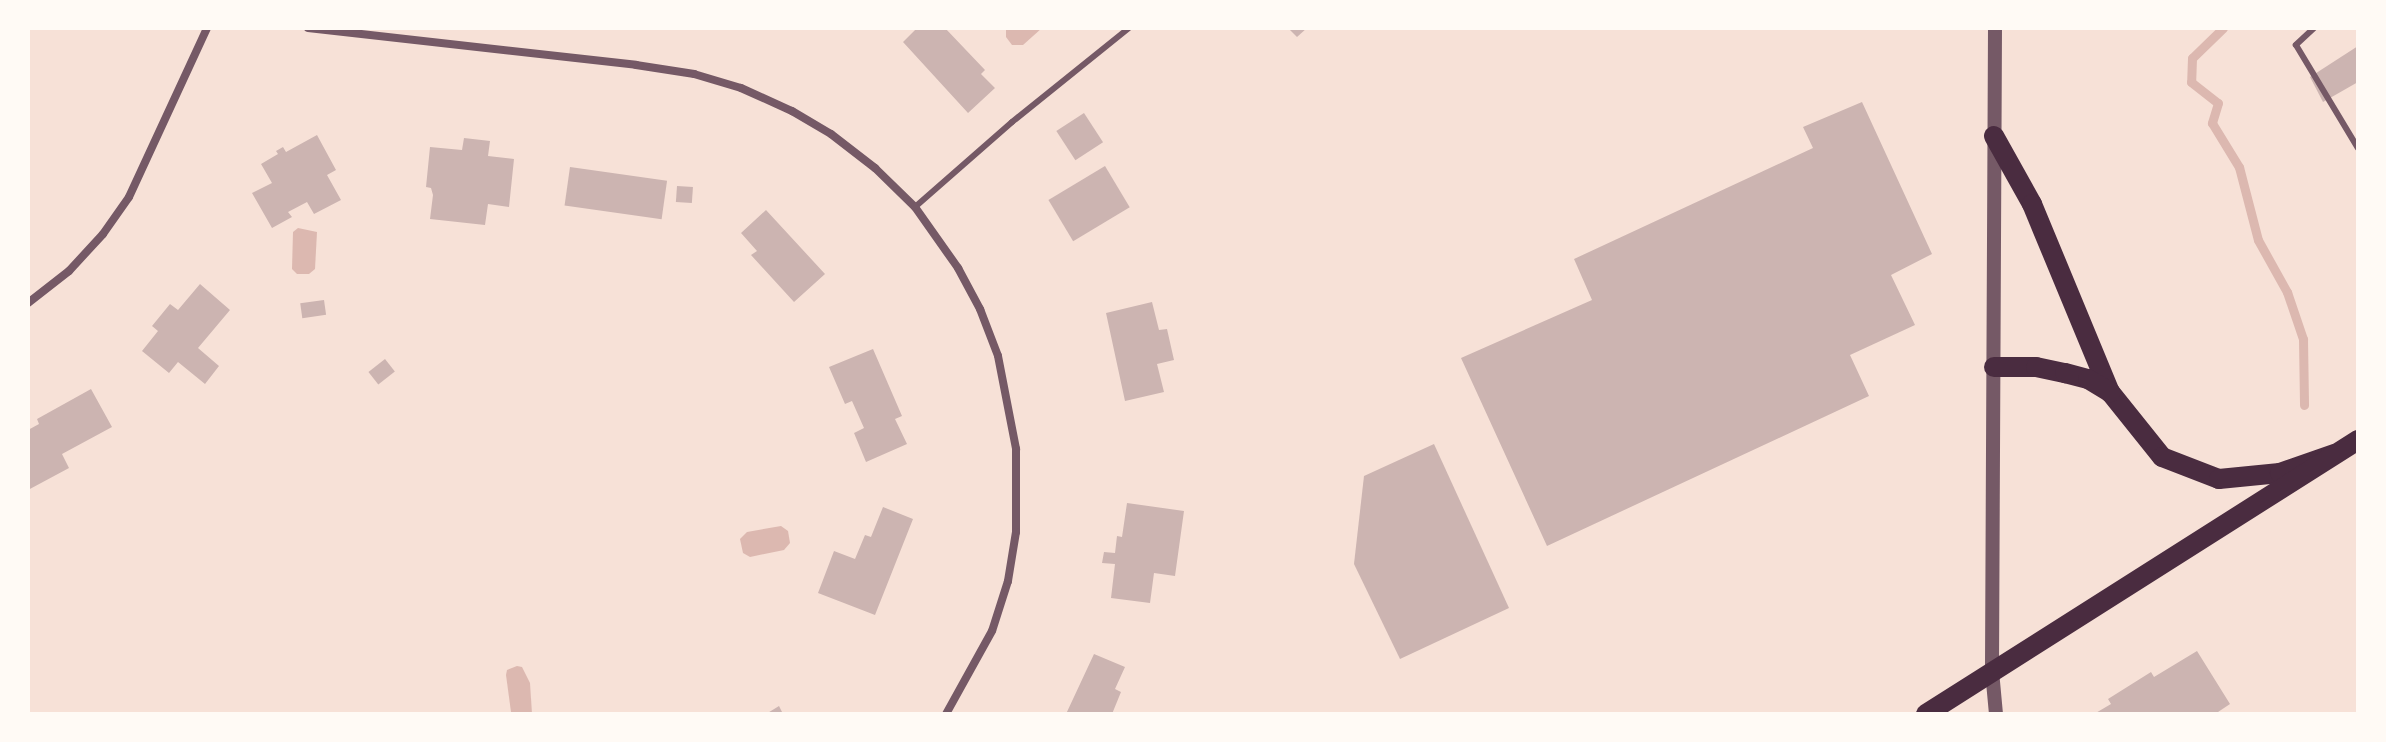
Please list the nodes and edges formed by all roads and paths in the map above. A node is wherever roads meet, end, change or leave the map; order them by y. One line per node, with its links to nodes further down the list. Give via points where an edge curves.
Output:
1 (207, 28): 9 (street, via 129,197 69,271)
2 (308, 28): 8 (street, via 636,65 730,84 831,134)
3 (1129, 28): 8 (lane)
4 (1995, 28): 6 (street)
5 (2314, 28): 7 (lane, via 2296,45)
6 (1994, 136): 10 (street); 11 (main road, via 2032,204)
7 (2358, 148)
8 (915, 207): 15 (street, via 980,309 998,356 1016,449 1016,532 1008,581 992,631)
9 (28, 303)
10 (1994, 367): 11 (main road, via 2065,373); 14 (street)
11 (2110, 392): 13 (main road, via 2162,457 2204,475 2219,479 2280,473)
12 (2358, 440): 13 (main road)
13 (2334, 454): 14 (main road)
14 (1992, 671): 16 (main road); 17 (street)
15 (946, 714)
16 (1926, 714)
17 (1996, 714)

